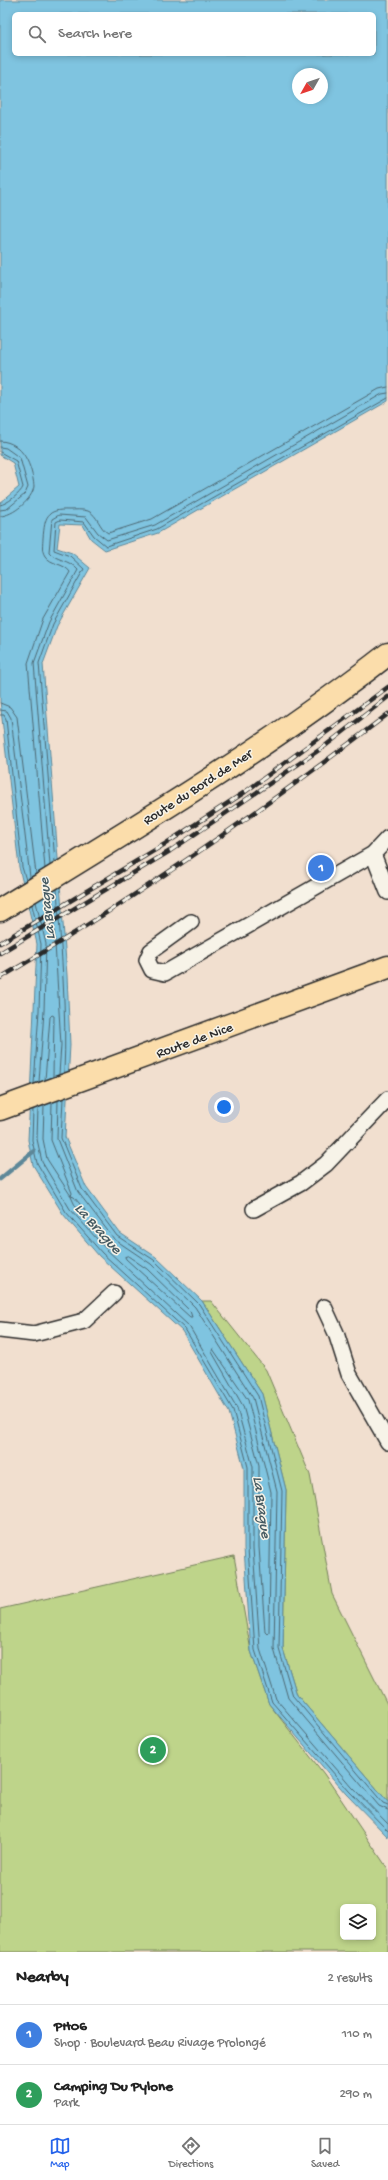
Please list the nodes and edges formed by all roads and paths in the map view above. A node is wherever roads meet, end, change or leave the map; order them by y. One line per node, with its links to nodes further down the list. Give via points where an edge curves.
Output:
1 (388, 654): 5 (main road, Route du Bord de Mer, via 276,735)
2 (388, 838): 3 (street)
3 (373, 854): 4 (street); 6 (street, via 165,973 152,970 147,960 150,951)
4 (388, 892)
5 (0, 910)
6 (191, 922)
7 (388, 967): 9 (main road, Route de Nice)
8 (386, 1106): 10 (street, via 326,1164 301,1183)
9 (0, 1109)
10 (254, 1209)
11 (114, 1293): 13 (street, via 84,1321 34,1334)
12 (324, 1307): 14 (street, via 336,1333 349,1374)
13 (0, 1330)
14 (388, 1442)

